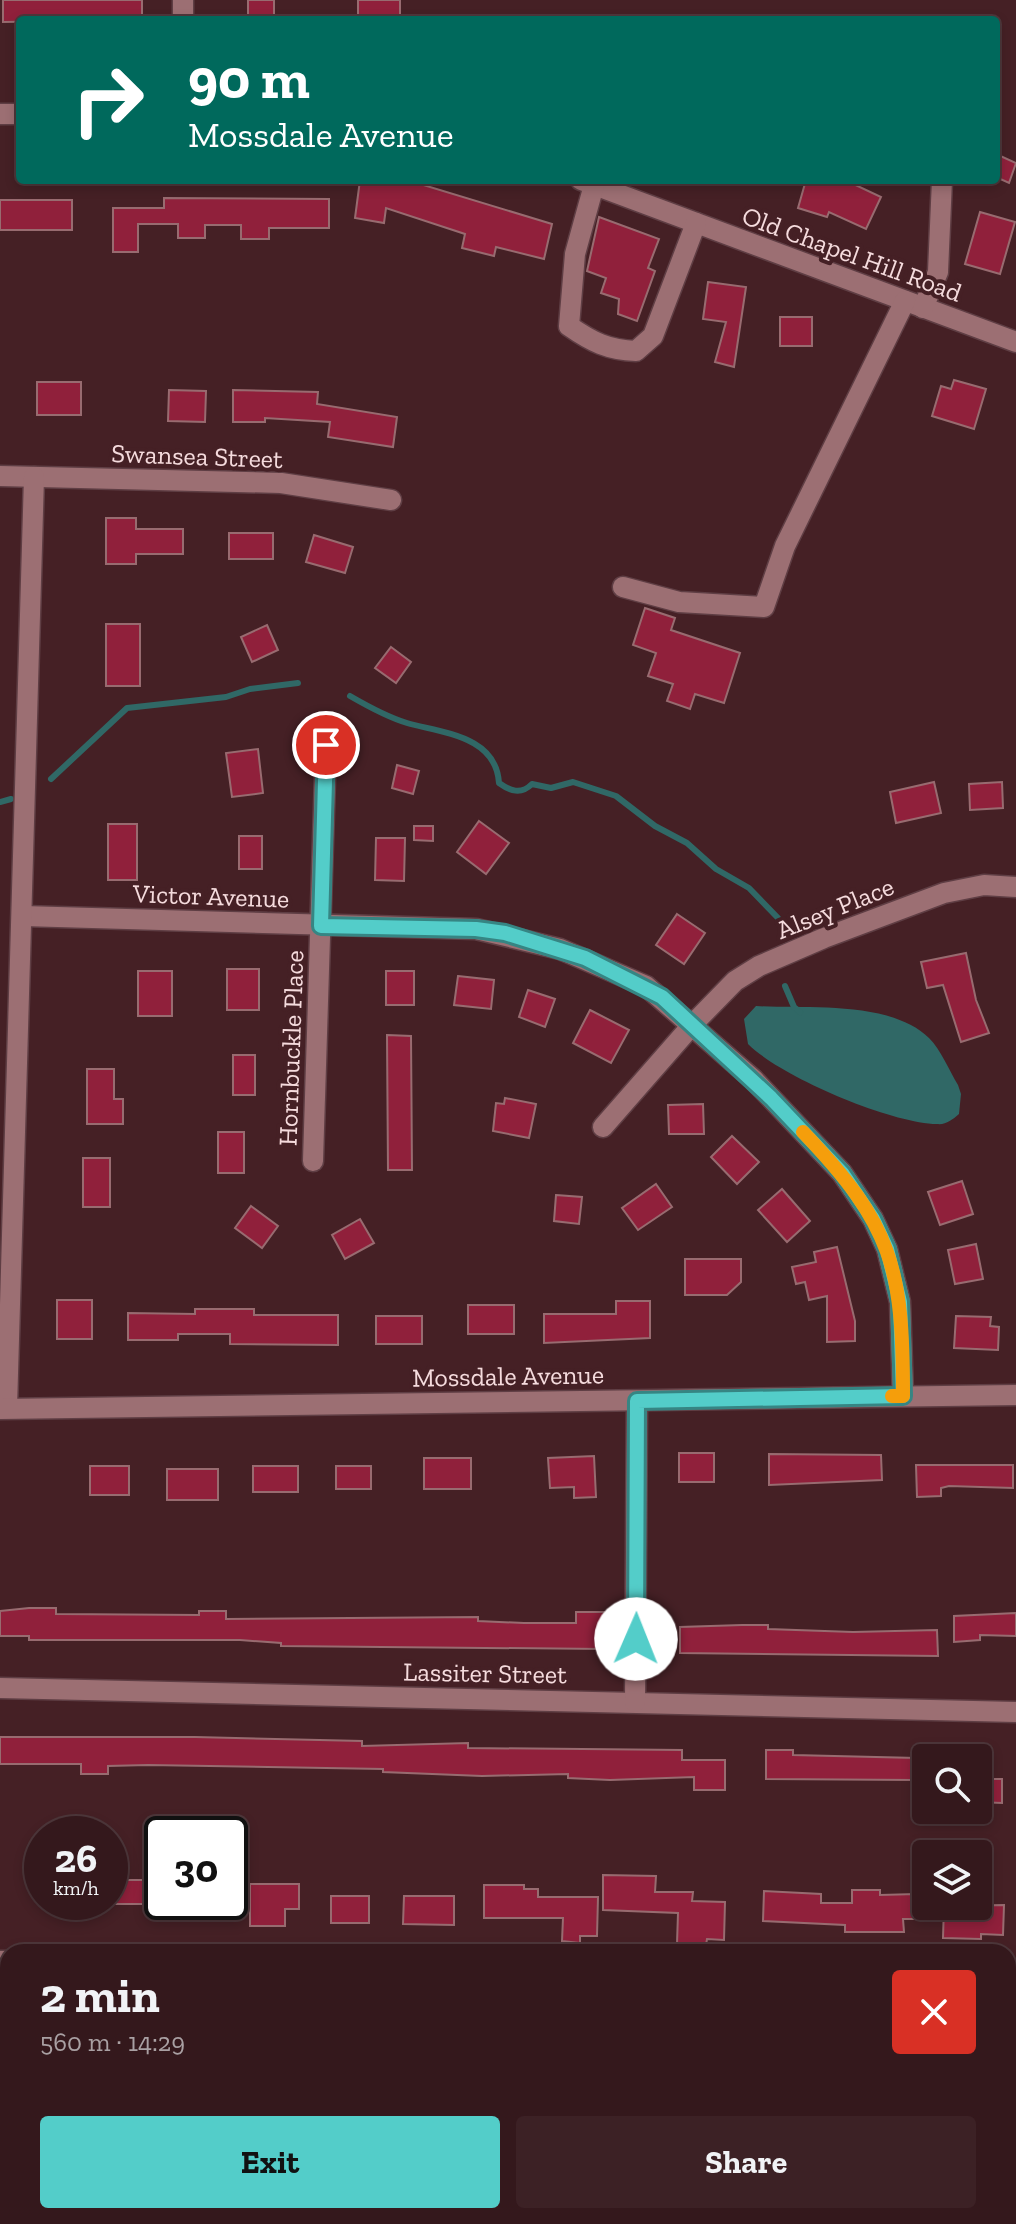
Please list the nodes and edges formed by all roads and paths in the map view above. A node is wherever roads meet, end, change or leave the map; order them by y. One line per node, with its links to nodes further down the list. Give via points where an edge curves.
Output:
1 (587, 184): 4 (street, via 569,326 593,343 636,351 653,336)
2 (592, 184): 4 (street, Old Chapel Hill Road)
3 (942, 184): 5 (street, via 938,272)
4 (696, 223): 5 (street, Old Chapel Hill Road)
5 (914, 304): 6 (street, Old Chapel Hill Road); 10 (street, via 785,546 764,607 679,602)
6 (1016, 342)
7 (0, 476): 8 (street, Swansea Street)
8 (34, 477): 9 (street, Swansea Street, via 281,483); 13 (street)
9 (391, 500)
10 (623, 587)
11 (326, 745): 14 (street, Hornbuckle Place)
12 (1016, 887): 15 (street, Alsey Place, via 963,888 824,938 735,981)
13 (23, 916): 14 (street, Victor Avenue); 21 (street)
14 (321, 926): 15 (street, Victor Avenue, via 505,933 618,972 654,991); 17 (street, Hornbuckle Place)
15 (693, 1024): 16 (street, Alsey Place); 19 (street, Victor Avenue, via 842,1173 873,1219 887,1249 900,1302)
16 (603, 1127)
17 (313, 1161)
18 (1016, 1395): 19 (street, Mossdale Avenue)
19 (903, 1396): 20 (street, Mossdale Avenue)
20 (637, 1401): 21 (street, Mossdale Avenue); 23 (street)
21 (4, 1408)
22 (0, 1688): 23 (street, Lassiter Street)
23 (635, 1702): 24 (street, Lassiter Street)
24 (1016, 1712)

